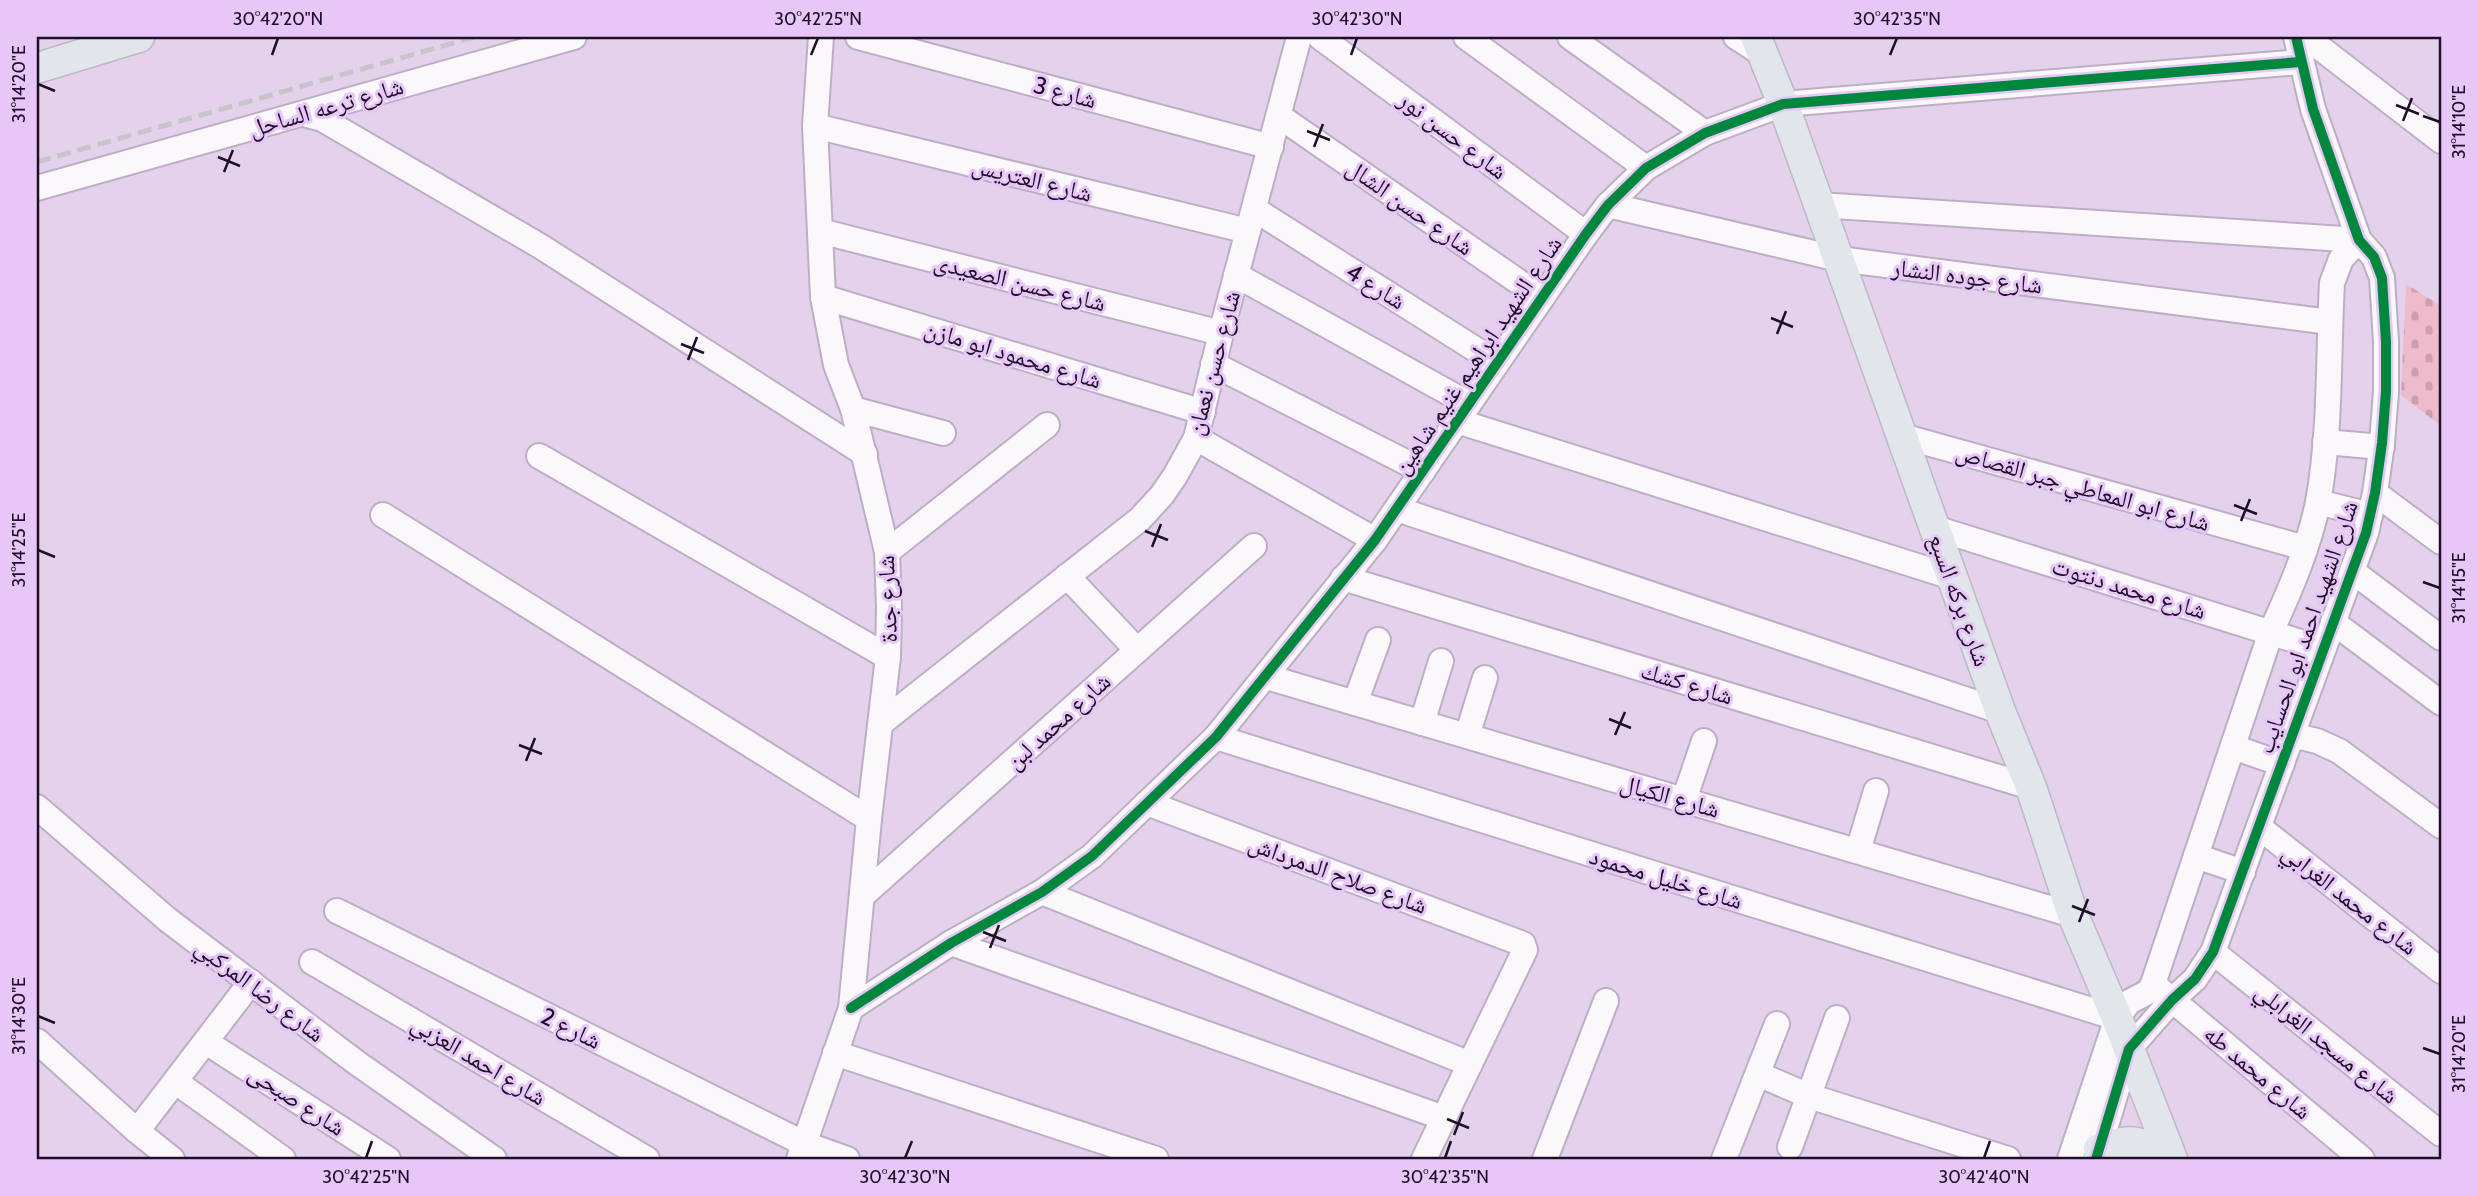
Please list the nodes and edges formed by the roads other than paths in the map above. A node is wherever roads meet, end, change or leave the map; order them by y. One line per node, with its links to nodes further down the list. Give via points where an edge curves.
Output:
1 (139, 37): 14 (main road)
2 (574, 37): 16 (street, شارع ترعه الساحل)
3 (821, 37): 18 (street, شارع جدة)
4 (858, 37): 21 (street, شارع 3)
5 (1299, 37): 17 (street, شارع حسن نعمان)
6 (1320, 37): 28 (street, شارع حسن نور)
7 (1465, 37): 22 (street)
8 (1570, 37): 19 (street)
9 (1736, 37): 12 (street)
10 (2296, 37): 13 (street, شارع الشهيد احمد ابو الحسايب)
11 (2306, 37): 20 (street)
12 (1760, 46): 15 (main road, شارع بركه السبع)
13 (2300, 62): 15 (street, شارع الشهيد ابراهيم غنيم شاهين); 29 (street, شارع الشهيد احمد ابو الحسايب)
14 (37, 68)
15 (1783, 104): 19 (street, شارع الشهيد ابراهيم غنيم شاهين); 25 (main road, شارع بركه السبع)
16 (303, 114): 23 (street, شارع ترعه الساحل); 47 (street, via 322,120 540,246)
17 (1279, 116): 21 (street, شارع حسن نعمان); 33 (street, شارع حسن الشال)
18 (815, 126): 26 (street, شارع العتريس); 27 (street, شارع جدة)
19 (1705, 133): 22 (street, شارع الشهيد ابراهيم غنيم شاهين)
20 (2441, 141)
21 (1271, 147): 26 (street, شارع حسن نعمان)
22 (1646, 169): 24 (street, شارع الشهيد ابراهيم غنيم شاهين)
23 (37, 188)
24 (1608, 205): 28 (street, شارع الشهيد ابراهيم غنيم شاهين); 30 (street, شارع جوده النشار)
25 (1819, 205): 29 (street); 30 (main road, شارع بركه السبع)
26 (1251, 220): 31 (street, شارع حسن نعمان); 36 (street, شارع 4)
27 (820, 230): 32 (street, شارع جدة); 35 (street, شارع حسن الصعيدى)
28 (1586, 234): 33 (street, شارع الشهيد ابراهيم غنيم شاهين)
29 (2359, 240): 34 (street, شارع الشهيد احمد ابو الحسايب, via 2335,271); 46 (street, شارع الشهيد احمد ابو الحسايب, via 2374,257 2382,278 2386,393)
30 (1839, 259): 34 (street, شارع جوده النشار); 43 (main road, شارع بركه السبع)
31 (1236, 275): 35 (street, شارع حسن نعمان); 40 (street)
32 (823, 297): 38 (street, شارع جدة, via 836,365); 39 (street, شارع محمود ابو مازن)
33 (1542, 298): 36 (street, شارع الشهيد ابراهيم غنيم شاهين)
34 (2330, 322): 45 (street, شارع الشهيد احمد ابو الحسايب)
35 (1221, 333): 37 (street, شارع حسن نعمان)
36 (1497, 363): 40 (street, شارع الشهيد ابراهيم غنيم شاهين)
37 (1213, 364): 39 (street, شارع حسن نعمان); 49 (street)
38 (853, 409): 42 (street); 47 (street, شارع جدة)
39 (1203, 412): 44 (street, شارع حسن نعمان)
40 (1463, 413): 49 (street, شارع الشهيد ابراهيم غنيم شاهين); 62 (street)
41 (1047, 425): 59 (street)
42 (943, 433)
43 (1902, 436): 54 (main road, شارع بركه السبع); 58 (street, شارع ابو المعاطي جبر القصاص)
44 (1196, 438): 55 (street); 61 (street, شارع حسن نعمان, via 1162,495 1140,519)
45 (2325, 442): 46 (street); 50 (street, شارع الشهيد احمد ابو الحسايب)
46 (2382, 447): 51 (street, شارع الشهيد احمد ابو الحسايب)
47 (864, 454): 59 (street, شارع جدة)
48 (539, 456): 70 (street)
49 (1423, 471): 52 (street, شارع الشهيد ابراهيم غنيم شاهين)
50 (2318, 502): 51 (street); 58 (street, شارع الشهيد احمد ابو الحسايب)
51 (2373, 504): 56 (street); 60 (street, شارع الشهيد احمد ابو الحسايب)
52 (1397, 509): 55 (street, شارع الشهيد ابراهيم غنيم شاهين); 76 (street)
53 (383, 515): 90 (street)
54 (1935, 528): 62 (main road, شارع بركه السبع); 65 (street, شارع محمد دنتوت)
55 (1375, 540): 63 (street, شارع الشهيد ابراهيم غنيم شاهين)
56 (2441, 542)
57 (1254, 546): 69 (street, شارع محمد لبن)
58 (2305, 548): 65 (street, شارع الشهيد احمد ابو الحسايب)
59 (887, 552): 70 (street, شارع جدة)
60 (2351, 571): 64 (street, شارع الشهيد احمد ابو الحسايب); 66 (street)
61 (1067, 576): 69 (street); 77 (street, شارع حسن نعمان)
62 (1952, 577): 76 (main road, شارع بركه السبع)
63 (1343, 578): 72 (street, شارع الشهيد ابراهيم غنيم شاهين); 85 (street, شارع كشك)
64 (2333, 622): 68 (street, شارع الشهيد احمد ابو الحسايب); 75 (street)
65 (2270, 632): 68 (street, شارع محمد دنتوت); 83 (street, شارع الشهيد احمد ابو الحسايب)
66 (2441, 638)
67 (1378, 640): 74 (street)
68 (2323, 649): 79 (street, شارع الشهيد احمد ابو الحسايب)
69 (1137, 650): 97 (street, شارع محمد لبن)
70 (888, 657): 77 (street, شارع جدة)
71 (1441, 661): 78 (street)
72 (1267, 677): 74 (street, شارع الكيال); 81 (street, شارع الشهيد ابراهيم غنيم شاهين)
73 (1485, 678): 80 (street)
74 (1355, 703): 78 (street, شارع الكيال)
75 (2441, 703)
76 (2000, 711): 85 (main road, شارع بركه السبع)
77 (881, 723): 90 (street, شارع جدة)
78 (1422, 723): 80 (street, شارع الكيال)
79 (2292, 735): 84 (street, شارع الشهيد احمد ابو الحسايب); 91 (street, via 2339,751)
80 (1467, 736): 87 (street, شارع الكيال)
81 (1216, 737): 88 (street, شارع الشهيد ابراهيم غنيم شاهين); 110 (street, شارع خليل محمود)
82 (1704, 741): 87 (street)
83 (2233, 747): 84 (street); 94 (street, شارع الشهيد احمد ابو الحسايب)
84 (2282, 764): 92 (street, شارع الشهيد احمد ابو الحسايب)
85 (2031, 787): 99 (main road, شارع بركه السبع)
86 (1875, 791): 93 (street)
87 (1684, 800): 93 (street, شارع الكيال)
88 (1147, 803): 96 (street, شارع الشهيد ابراهيم غنيم شاهين, via 1092,856); 116 (street, شارع صلاح الدمرداش, via 1520,942 1525,950)
89 (37, 807): 104 (street, شارع رضا المركبي, via 168,920)
90 (869, 819): 97 (street, شارع جدة)
91 (2441, 826)
92 (2259, 827): 95 (street, شارع الشهيد احمد ابو الحسايب); 103 (street, شارع محمد الغرابي)
93 (1858, 851): 99 (street, شارع الكيال)
94 (2196, 856): 95 (street); 105 (street, شارع الشهيد احمد ابو الحسايب)
95 (2243, 872): 101 (street, شارع الشهيد احمد ابو الحسايب)
96 (1042, 892): 100 (street, شارع الشهيد ابراهيم غنيم شاهين); 116 (street)
97 (862, 896): 108 (street, شارع جدة)
98 (337, 911): 124 (street, شارع 2)
99 (2073, 915): 110 (main road, شارع بركه السبع)
100 (951, 943): 108 (street, شارع الشهيد ابراهيم غنيم شاهين); 120 (street)
101 (2213, 952): 106 (street, شارع الشهيد احمد ابو الحسايب, via 2195,979); 122 (street, شارع مسجد الغرابلي)
102 (312, 961): 130 (street, شارع احمد العزبي)
103 (2441, 971)
104 (251, 982): 113 (street); 129 (street, شارع رضا المركبي)
105 (2153, 984): 106 (street, شارع محمد طه); 110 (street)
106 (2172, 1000): 114 (street, شارع الشهيد احمد ابو الحسايب); 139 (street, شارع محمد طه)
107 (1606, 1001): 134 (street)
108 (851, 1008): 115 (street, شارع جدة)
109 (1837, 1018): 119 (street)
110 (2117, 1018): 114 (main road, شارع بركه السبع); 137 (street)
111 (1777, 1024): 117 (street)
112 (37, 1041): 121 (street)
113 (206, 1042): 118 (street); 128 (street, شارع صبحى)
114 (2129, 1049): 125 (street, شارع الشهيد احمد ابو الحسايب); 138 (main road, شارع بركه السبع)
115 (835, 1053): 124 (street, شارع جدة); 132 (street)
116 (1470, 1064): 120 (street)
117 (1758, 1074): 119 (street); 135 (street)
118 (176, 1082): 121 (street); 127 (street)
119 (1809, 1096): 123 (street); 136 (street)
120 (1444, 1118): 133 (street)
121 (137, 1131): 126 (street)
122 (2441, 1135)
123 (1790, 1147)
124 (802, 1152): 131 (street, شارع 2)
125 (2098, 1154): 138 (main road, via 2118,1142 2137,1142)
126 (172, 1159)
127 (283, 1159)
128 (388, 1159)
129 (494, 1159)
130 (647, 1159)
131 (847, 1159)
132 (1156, 1159)
133 (1424, 1159)
134 (1545, 1159)
135 (1724, 1159)
136 (2008, 1159)
137 (2070, 1159)
138 (2171, 1159)
139 (2362, 1159)

